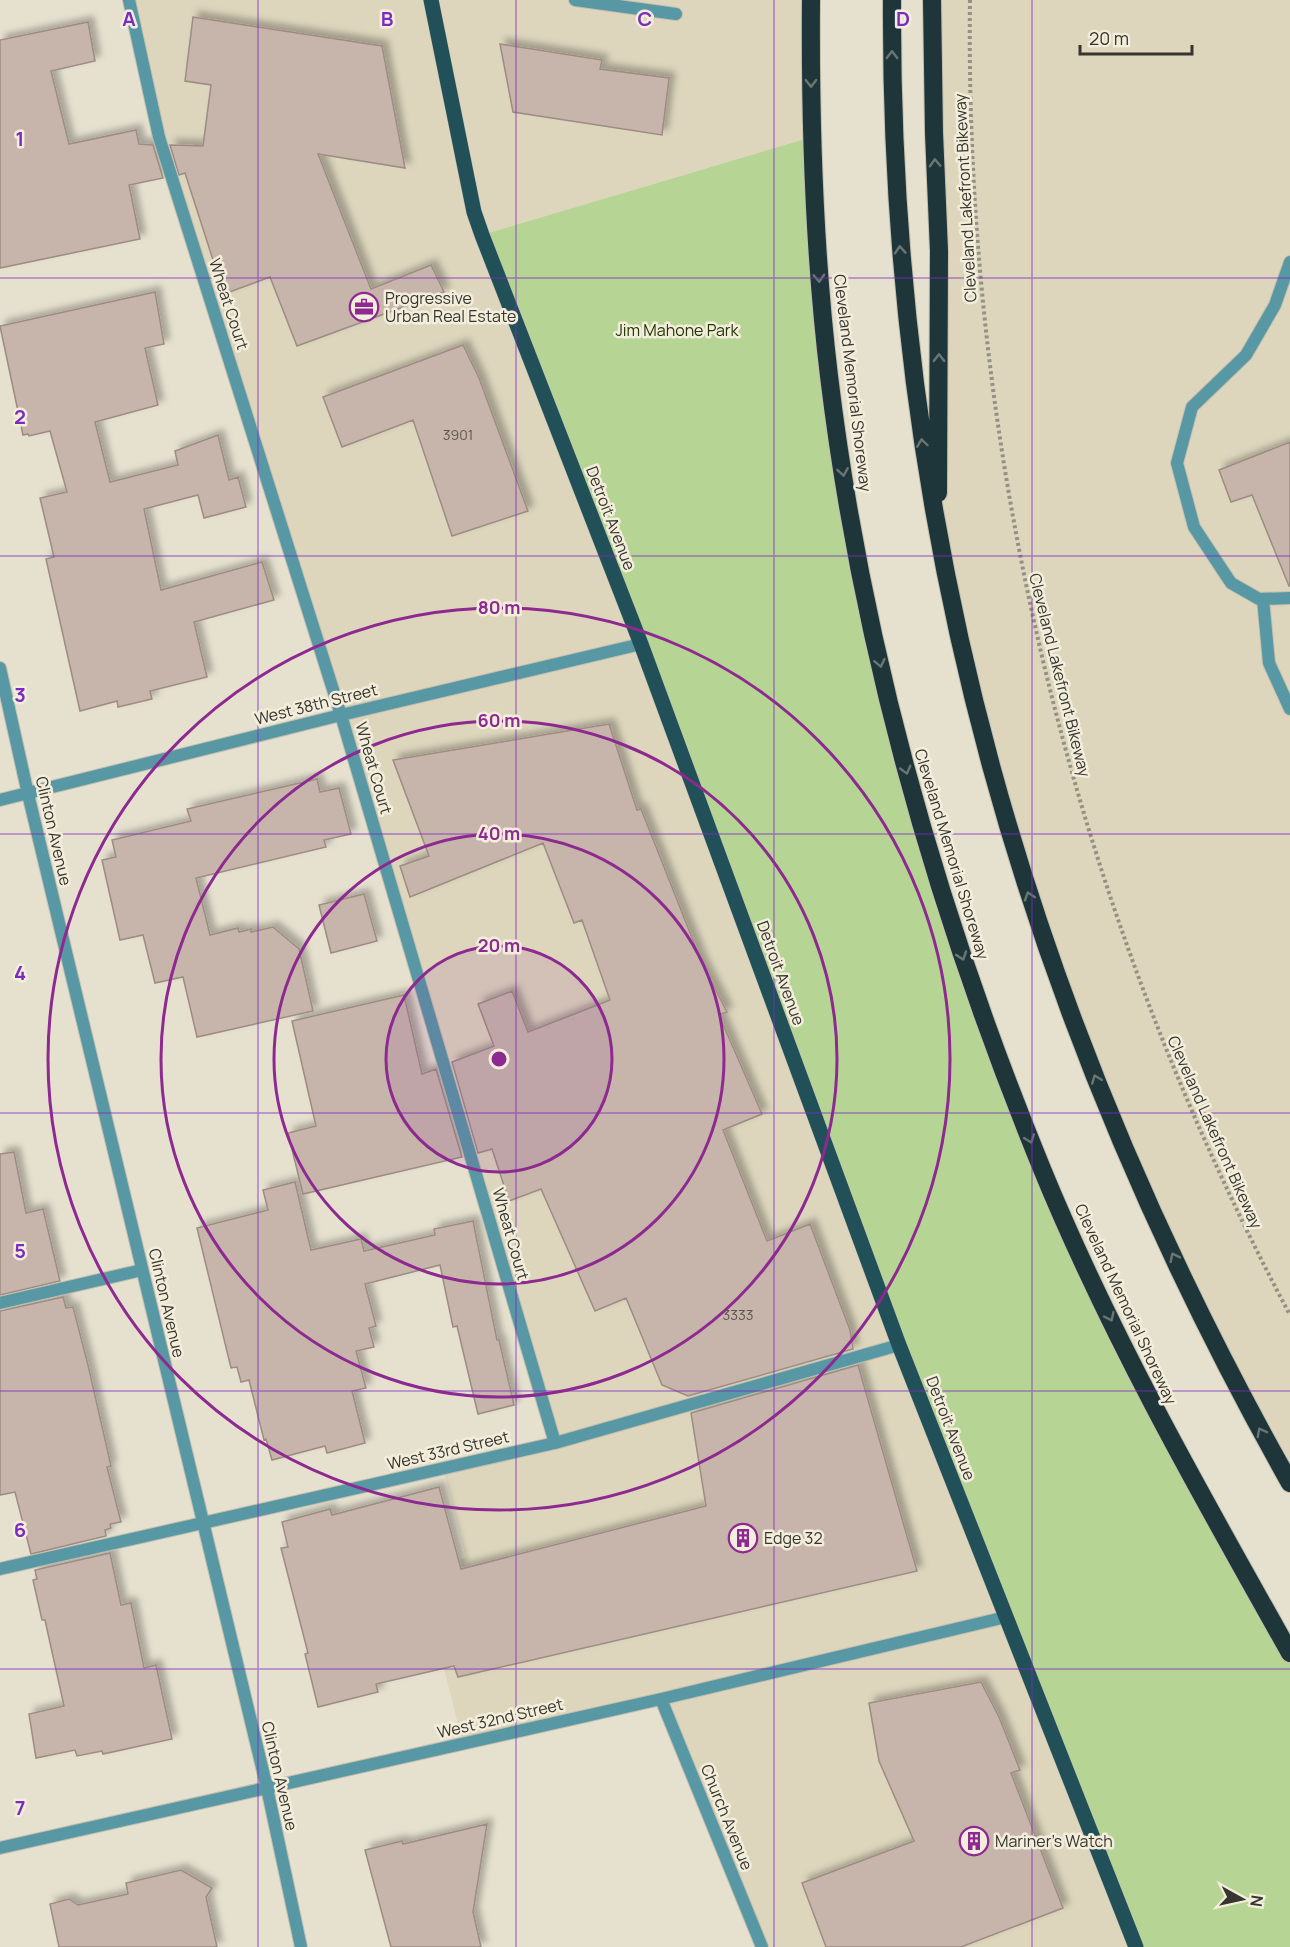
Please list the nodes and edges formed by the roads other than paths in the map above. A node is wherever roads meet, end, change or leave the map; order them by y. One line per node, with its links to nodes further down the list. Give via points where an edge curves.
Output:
1 (129, 0): 15 (street, Wheat Court, via 159,137)
2 (433, 0): 12 (main road, Detroit Avenue, via 474,212)
3 (575, 0): 7 (street)
4 (809, 0): 26 (highway, Cleveland Memorial Shoreway, one-way to 26, via 820,293 837,432 879,659 928,851 974,990 1043,1173 1160,1421)
5 (892, 0): 9 (highway, one-way to 5, via 902,273)
6 (932, 0): 9 (highway, one-way to 6, via 939,251)
7 (676, 15)
8 (1290, 262): 11 (street, via 1275,305 1246,355 1192,407 1177,463 1194,527 1231,583)
9 (938, 543): 22 (highway, one-way to 9, via 1230,1373 1143,1192 1065,1000 1020,871 985,751)
10 (1290, 598): 11 (street)
11 (1263, 599): 14 (street, via 1269,663)
12 (641, 644): 15 (street, West 38th Street); 20 (main road, Detroit Avenue)
13 (0, 668): 16 (street, Clinton Avenue)
14 (1290, 709)
15 (341, 715): 16 (street, West 38th Street); 21 (street, Wheat Court)
16 (28, 794): 17 (street, West 38th Street); 18 (street, Clinton Avenue)
17 (0, 800)
18 (142, 1270): 19 (street); 23 (street, Clinton Avenue)
19 (0, 1303)
20 (899, 1345): 21 (street, West 33rd Street); 25 (main road, Detroit Avenue)
21 (555, 1443): 23 (street, West 33rd Street)
22 (1290, 1483)
23 (203, 1522): 24 (street, West 33rd Street); 28 (street, Clinton Avenue)
24 (0, 1569)
25 (1006, 1617): 27 (street, West 32nd Street); 32 (main road, Detroit Avenue)
26 (1290, 1653)
27 (661, 1699): 28 (street, West 32nd Street); 31 (street, Church Avenue)
28 (267, 1788): 29 (street, West 32nd Street); 30 (street, Clinton Avenue)
29 (0, 1848)
30 (301, 1947)
31 (762, 1947)
32 (1136, 1947)

